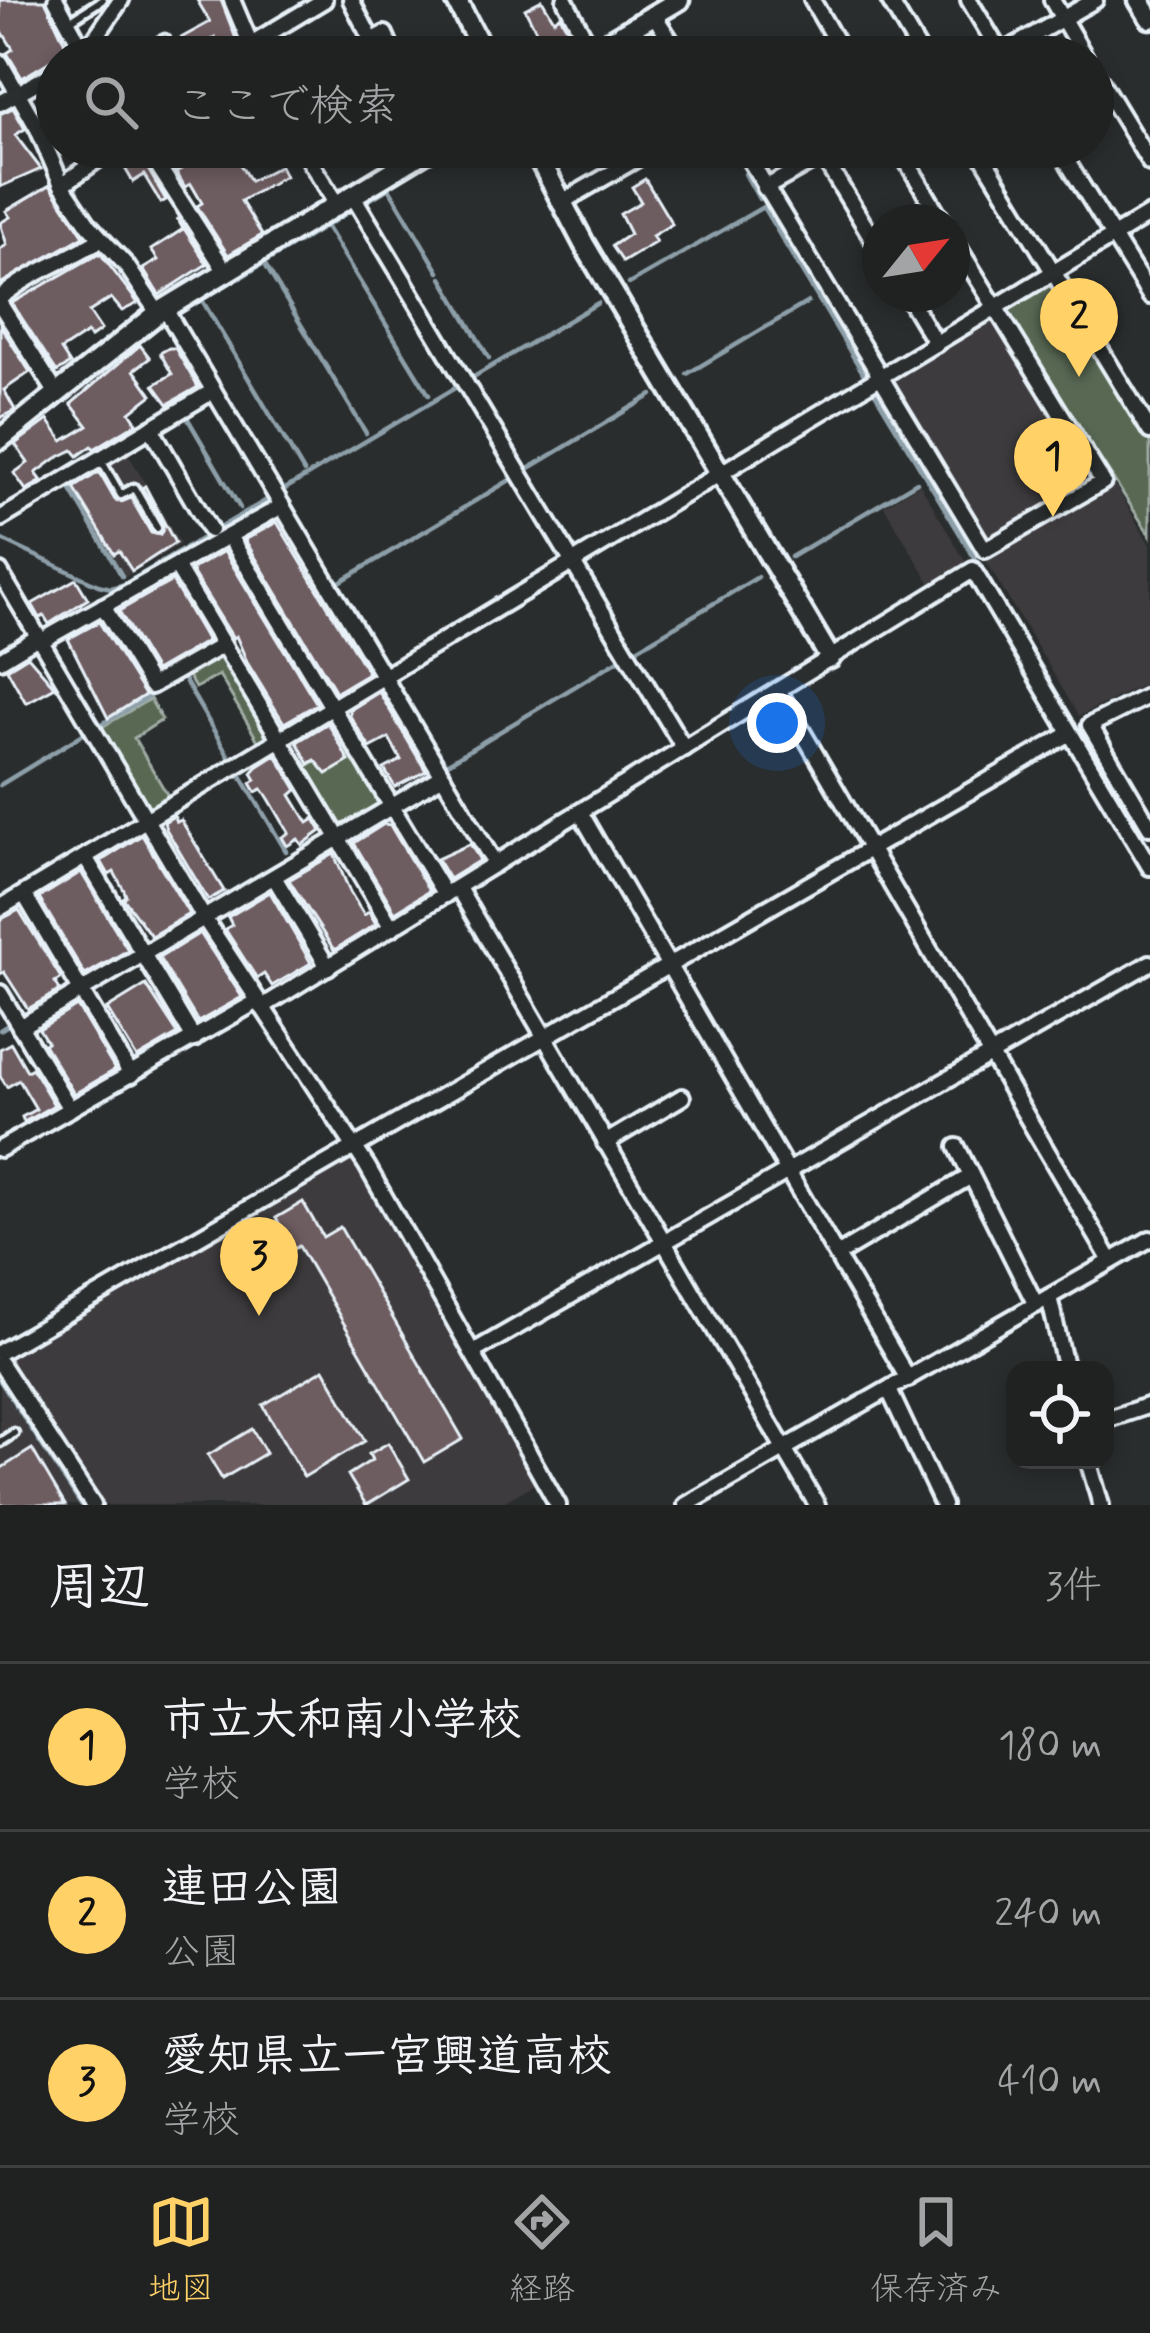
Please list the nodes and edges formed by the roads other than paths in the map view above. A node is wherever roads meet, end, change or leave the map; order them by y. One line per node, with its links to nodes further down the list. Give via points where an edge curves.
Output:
1 (56, 0): 19 (street)
2 (102, 0): 19 (lane)
3 (121, 0): 21 (street)
4 (232, 0): 22 (street)
5 (324, 0): 23 (street)
6 (351, 0): 24 (street)
7 (456, 0): 25 (street)
8 (565, 0): 26 (street)
9 (679, 0): 16 (street)
10 (812, 0): 29 (street)
11 (889, 0): 30 (street)
12 (969, 0): 31 (street)
13 (1052, 0): 18 (street)
14 (1096, 0): 18 (street)
15 (1139, 0): 17 (street)
16 (653, 10): 27 (street); 28 (street)
17 (1150, 18)
18 (1063, 19): 32 (street); 33 (street)
19 (68, 22): 20 (street)
20 (75, 36)
21 (98, 36)
22 (248, 36)
23 (274, 36)
24 (369, 36)
25 (475, 36)
26 (580, 36)
27 (615, 36)
28 (668, 36)
29 (830, 36)
30 (910, 36)
31 (989, 36)
32 (1034, 36)
33 (1073, 36)
34 (0, 62): 36 (street)
35 (36, 83): 36 (street)
36 (19, 93): 37 (street); 39 (street)
37 (0, 104)
38 (1114, 104): 40 (street)
39 (36, 129)
40 (1150, 163)
41 (54, 168): 56 (street)
42 (86, 168): 56 (street)
43 (159, 168): 55 (street)
44 (169, 168): 55 (lane)
45 (318, 168): 58 (street)
46 (544, 168): 59 (street)
47 (621, 168): 59 (street)
48 (754, 168): 57 (street)
49 (795, 168): 57 (street)
50 (830, 168): 62 (street)
51 (911, 168): 60 (street)
52 (989, 168): 67 (street)
53 (1071, 168): 63 (street)
54 (397, 169): 58 (street)
55 (162, 172): 66 (street)
56 (62, 185): 64 (street)
57 (766, 188): 74 (street)
58 (345, 200): 66 (street); 87 (street)
59 (562, 202): 81 (street)
60 (932, 204)
61 (1150, 214): 63 (street)
62 (862, 221)
63 (1113, 237): 67 (street); 68 (street)
64 (101, 239): 69 (street, via 43,267); 71 (street)
65 (970, 267): 70 (street)
66 (226, 272): 71 (street)
67 (1052, 275): 70 (street); 77 (street)
68 (1150, 296)
69 (0, 301): 76 (street)
70 (994, 308): 73 (street); 74 (street, via 1103,482 985,550)
71 (161, 311): 75 (street); 76 (street)
72 (917, 312): 73 (street)
73 (936, 344): 74 (street)
74 (873, 383): 81 (street)
75 (213, 391): 78 (street); 82 (street)
76 (57, 394): 79 (street)
77 (1148, 423)
78 (151, 428): 80 (street); 85 (street)
79 (1, 437)
80 (100, 458): 83 (street); 84 (lane, via 121,495 134,488)
81 (722, 475): 87 (street); 93 (street)
82 (278, 500): 86 (street); 95 (street)
83 (0, 519)
84 (158, 527)
85 (210, 530)
86 (229, 536): 88 (street); 98 (street)
87 (574, 565): 95 (street); 101 (street)
88 (176, 566): 90 (street); 92 (street)
89 (0, 572): 91 (street)
90 (103, 606): 91 (street); 92 (street, via 151,686)
91 (39, 639): 94 (street); 105 (street)
92 (223, 645): 100 (street)
93 (830, 658): 96 (street); 99 (street, via 973,570)
94 (0, 660)
95 (385, 679): 98 (street); 102 (street)
96 (778, 690): 101 (street); 108 (street)
97 (1150, 695): 106 (street, via 1090,725)
98 (333, 710): 100 (street); 103 (street)
99 (1069, 734): 108 (street); 111 (street)
100 (280, 741): 105 (street); 107 (street)
101 (684, 748): 104 (street)
102 (443, 776): 103 (street); 110 (street)
103 (392, 807): 107 (street); 113 (street)
104 (580, 812): 110 (street); 120 (street)
105 (147, 820): 109 (street); 116 (street)
106 (1150, 827)
107 (339, 838): 112 (street); 117 (street)
108 (871, 847): 120 (street); 128 (street)
109 (85, 857): 114 (street); 118 (street)
110 (495, 864): 113 (street)
111 (1150, 867)
112 (274, 877): 116 (street); 121 (street)
113 (451, 891): 117 (street); 126 (street)
114 (24, 894): 115 (street); 122 (street)
115 (0, 908)
116 (204, 918): 118 (street); 124 (street)
117 (392, 928): 121 (street)
118 (143, 954): 122 (street); 127 (street)
119 (1150, 962): 128 (street)
120 (666, 965): 126 (street); 136 (street)
121 (328, 967): 124 (street)
122 (81, 991): 125 (street); 129 (street)
123 (0, 993): 125 (street)
124 (260, 1004): 127 (street); 133 (street)
125 (20, 1028): 131 (street)
126 (543, 1035): 132 (street); 133 (street)
127 (194, 1039): 129 (street)
128 (991, 1052): 136 (street); 141 (street)
129 (130, 1075): 131 (street)
130 (682, 1097): 132 (street)
131 (70, 1109): 135 (street)
132 (605, 1143): 139 (street)
133 (353, 1145): 143 (street); 144 (street)
134 (957, 1148): 137 (street)
135 (0, 1149)
136 (789, 1172): 139 (street); 140 (street)
137 (971, 1176): 140 (street); 142 (street)
138 (1150, 1239): 141 (street)
139 (663, 1242): 144 (street); 153 (street)
140 (837, 1255): 147 (street)
141 (1111, 1261): 142 (street)
142 (1043, 1300): 145 (street); 147 (street)
143 (0, 1352)
144 (473, 1352): 157 (street)
145 (1063, 1361)
146 (0, 1364): 156 (street)
147 (908, 1379): 148 (street)
148 (889, 1390): 153 (street); 159 (street)
149 (1150, 1406): 150 (street)
150 (1114, 1417)
151 (14, 1433): 152 (lane)
152 (0, 1442)
153 (782, 1450): 155 (street); 158 (street)
154 (1091, 1469): 160 (street)
155 (694, 1503)
156 (93, 1505)
157 (558, 1505)
158 (817, 1505)
159 (943, 1505)
160 (1101, 1505)

